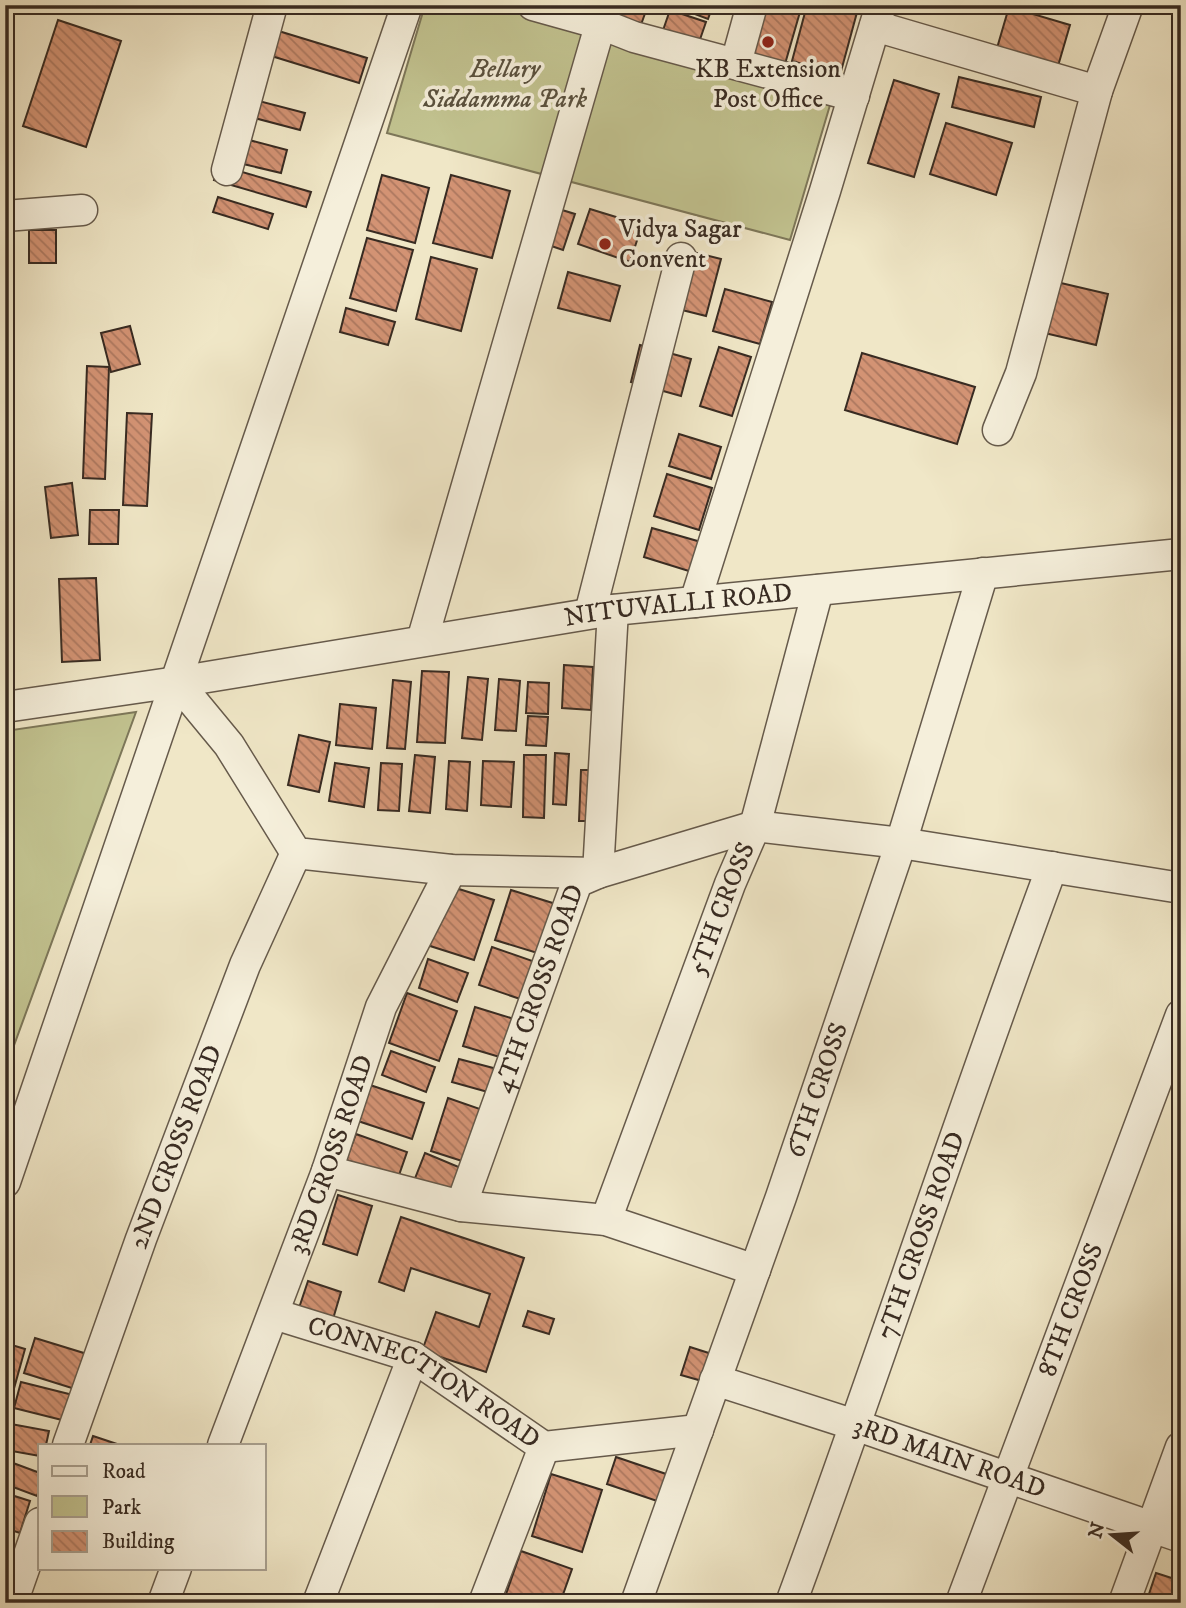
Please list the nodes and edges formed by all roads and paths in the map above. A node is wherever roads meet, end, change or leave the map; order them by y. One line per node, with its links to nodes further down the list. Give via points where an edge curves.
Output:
1 (272, 5): 11 (street)
2 (407, 5): 22 (street)
3 (533, 5): 6 (street)
4 (752, 5): 8 (street)
5 (1128, 5): 9 (street)
6 (604, 15): 8 (street, via 634,37); 21 (street)
7 (878, 15): 9 (street); 10 (street)
8 (736, 63): 10 (street)
9 (1097, 91): 15 (street, via 1021,373)
10 (854, 96): 19 (street)
11 (227, 170)
12 (82, 210): 13 (street)
13 (5, 216)
14 (681, 258): 20 (street, 4TH CROSS ROAD)
15 (998, 430)
16 (1181, 554): 17 (street, NITUVALLI ROAD)
17 (983, 573): 18 (street, NITUVALLI ROAD); 25 (street, 6TH CROSS)
18 (818, 590): 19 (street, NITUVALLI ROAD); 24 (street, 5TH CROSS)
19 (695, 602): 20 (street, NITUVALLI ROAD)
20 (601, 612): 21 (street, NITUVALLI ROAD); 29 (street, 4TH CROSS ROAD)
21 (422, 641): 22 (street, NITUVALLI ROAD)
22 (177, 682): 23 (street, NITUVALLI ROAD); 26 (street, via 229,745); 33 (street)
23 (5, 707)
24 (755, 826): 25 (street); 29 (street); 35 (street, 5TH CROSS)
25 (901, 843): 27 (street); 36 (street, 6TH CROSS)
26 (296, 853): 28 (street); 42 (street, 2ND CROSS ROAD, via 245,965)
27 (1052, 867): 30 (street); 40 (street, 7TH CROSS ROAD)
28 (451, 870): 29 (street); 32 (street, 3RD CROSS ROAD, via 381,1006)
29 (598, 873): 34 (street, 4TH CROSS ROAD, via 577,882)
30 (1181, 888)
31 (1181, 1015): 46 (street, 8TH CROSS)
32 (327, 1171): 34 (street); 37 (street, 3RD CROSS ROAD)
33 (5, 1182)
34 (461, 1206): 35 (street)
35 (606, 1220): 36 (street)
36 (755, 1270): 39 (street, 6TH CROSS)
37 (274, 1314): 38 (street, CONNECTION ROAD); 43 (street, 3RD CROSS ROAD)
38 (413, 1357): 44 (street, CONNECTION ROAD); 53 (street)
39 (716, 1380): 40 (street, 3RD MAIN ROAD); 41 (street, 6TH CROSS)
40 (855, 1424): 46 (street, 3RD MAIN ROAD); 56 (street, 7TH CROSS ROAD)
41 (698, 1430): 44 (street, CONNECTION ROAD); 55 (street, 6TH CROSS)
42 (68, 1444)
43 (223, 1444)
44 (544, 1447): 54 (street)
45 (1181, 1447): 47 (street)
46 (1008, 1476): 47 (street, 3RD MAIN ROAD); 57 (street, 8TH CROSS)
47 (1151, 1527): 49 (street, 3RD MAIN ROAD); 58 (street)
48 (38, 1529): 51 (street)
49 (1181, 1536)
50 (175, 1570): 52 (street)
51 (12, 1603)
52 (163, 1603)
53 (318, 1603)
54 (484, 1603)
55 (636, 1603)
56 (791, 1603)
57 (961, 1603)
58 (1124, 1603)

